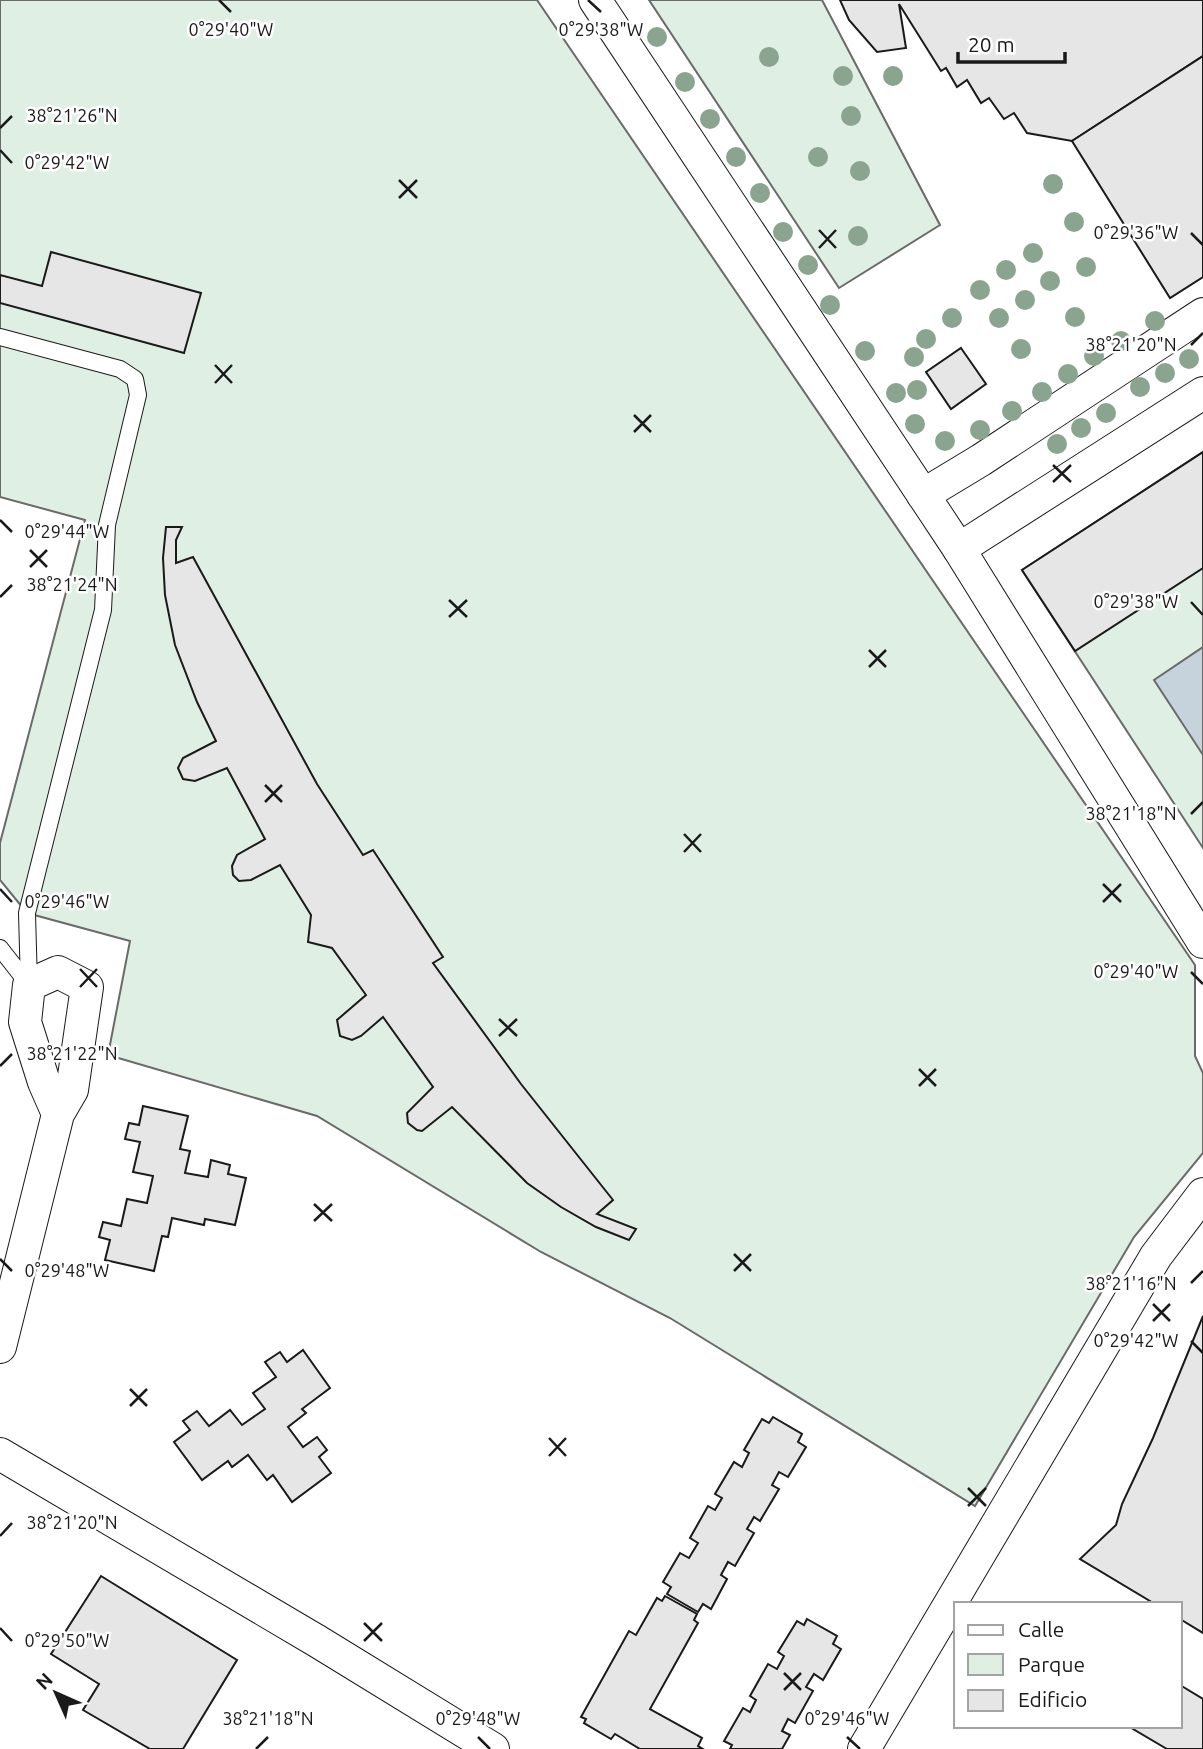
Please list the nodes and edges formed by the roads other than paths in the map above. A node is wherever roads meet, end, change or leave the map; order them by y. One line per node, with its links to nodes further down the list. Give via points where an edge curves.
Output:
1 (595, 0): 5 (street)
2 (1203, 314): 5 (street)
3 (0, 337): 9 (lane, via 120,369 135,379 138,395 107,525 103,610 27,913)
4 (1203, 393): 6 (street)
5 (923, 495): 6 (street)
6 (959, 549): 7 (street)
7 (1203, 942)
8 (0, 948): 9 (lane)
9 (29, 985): 10 (street, via 25,1022); 10 (street, via 58,972 87,987 72,1090)
10 (58, 1114): 12 (street)
11 (1203, 1194): 15 (street, via 1156,1256)
12 (0, 1347)
13 (0, 1454): 14 (street)
14 (493, 1749)
15 (864, 1749)

